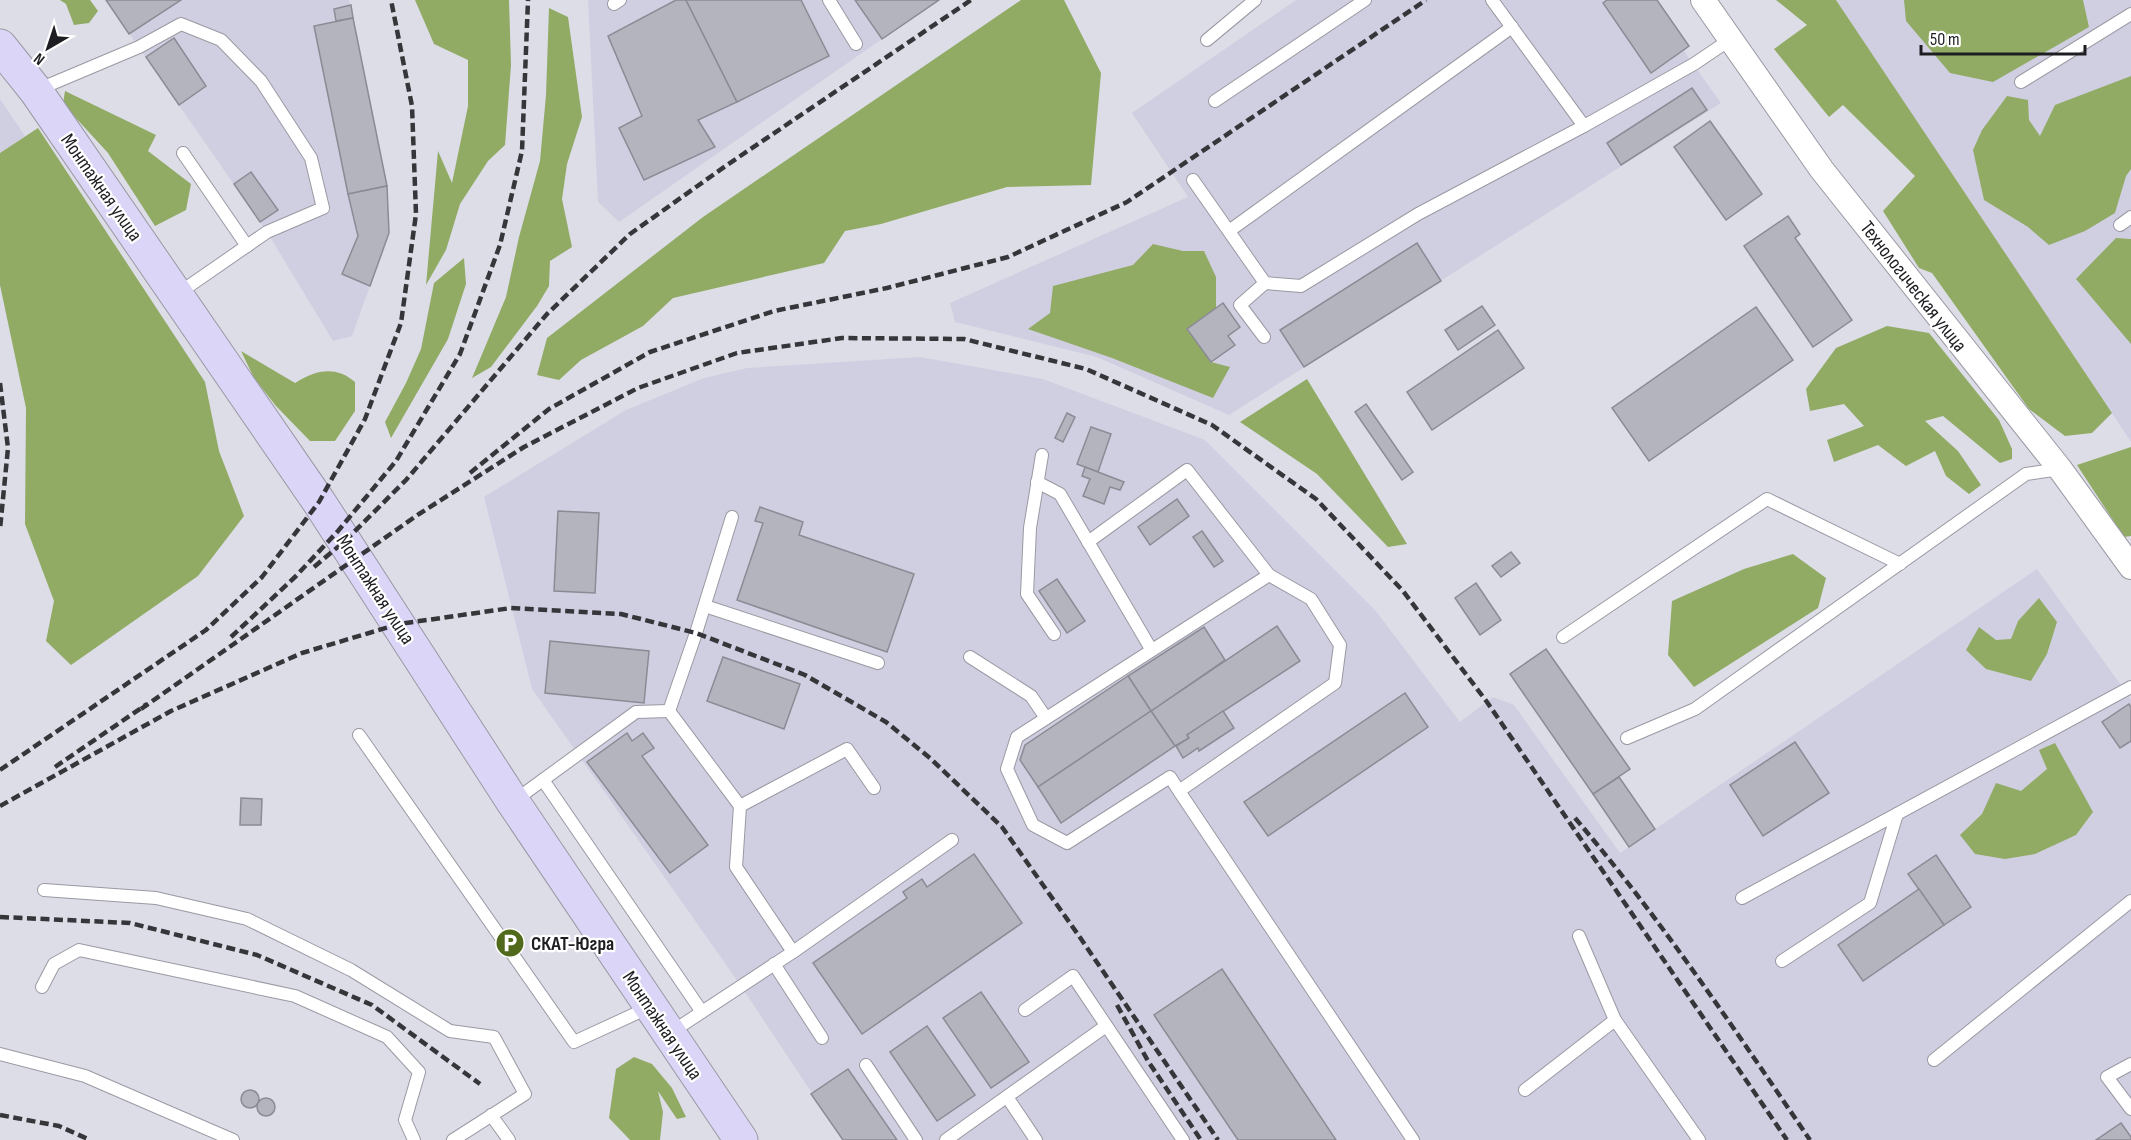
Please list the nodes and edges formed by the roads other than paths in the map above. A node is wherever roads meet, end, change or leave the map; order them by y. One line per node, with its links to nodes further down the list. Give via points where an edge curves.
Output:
1 (829, 0): 10 (lane)
2 (1255, 0): 9 (lane)
3 (1365, 0): 14 (lane)
4 (1492, 0): 7 (lane)
5 (1703, 0): 8 (street, Технологическая улица)
6 (2131, 14): 12 (lane)
7 (1512, 27): 15 (lane); 20 (lane)
8 (1731, 39): 15 (lane); 26 (street, Технологическая улица, via 1822,170)
9 (1207, 40)
10 (856, 44)
11 (0, 45): 13 (street, Монтажная улица)
12 (2021, 82)
13 (36, 91): 21 (lane, via 139,47 181,24 221,40 261,81 311,158 323,208 267,232); 23 (street, Монтажная улица)
14 (1215, 102)
15 (1584, 126): 22 (lane, via 1418,214 1301,286)
16 (183, 153): 21 (lane)
17 (1193, 180): 20 (lane)
18 (2131, 217): 19 (lane)
19 (2120, 225)
20 (1229, 231): 22 (lane)
21 (247, 246): 23 (lane)
22 (1265, 283): 24 (lane, via 1240,305)
23 (176, 295): 47 (street, Монтажная улица, via 319,502)
24 (1264, 337)
25 (1042, 455): 27 (lane)
26 (2060, 469): 30 (lane, via 2026,474); 31 (street, Технологическая улица)
27 (1037, 482): 29 (lane, via 1060,494); 34 (lane, via 1027,594)
28 (732, 517): 33 (lane)
29 (1088, 542): 32 (lane, via 1187,470); 36 (lane)
30 (1900, 564): 35 (lane, via 1767,499); 43 (lane, via 1695,709)
31 (2131, 567)
32 (1269, 575): 36 (lane); 46 (lane, via 1311,600 1340,645 1335,683)
33 (705, 606): 38 (lane); 40 (lane)
34 (1054, 634)
35 (1563, 637)
36 (1151, 650): 41 (lane)
37 (970, 657): 41 (lane, via 1032,696)
38 (878, 663)
39 (2131, 687): 49 (lane)
40 (669, 711): 44 (lane, via 636,712); 48 (lane)
41 (1046, 718): 46 (lane, via 1017,737 1007,769 1033,825 1067,843 1170,777)
42 (359, 735): 59 (lane, via 574,1042)
43 (1627, 738)
44 (543, 780): 47 (lane); 61 (lane)
45 (874, 788): 48 (lane, via 847,748)
46 (1179, 791): 83 (lane)
47 (513, 802): 59 (street, Монтажная улица)
48 (740, 806): 55 (lane, via 736,867)
49 (1897, 814): 52 (lane); 56 (lane, via 1870,903)
50 (952, 840): 55 (lane)
51 (45, 890): 73 (lane, via 156,898 247,919 351,970 450,1031 495,1037 525,1094)
52 (1742, 898)
53 (2131, 901): 67 (lane)
54 (1580, 936): 62 (lane)
55 (793, 952): 57 (lane)
56 (1782, 961)
57 (774, 964): 61 (lane); 65 (lane)
58 (42, 987): 75 (lane, via 54,964 79,950 295,996 387,1037 419,1072 405,1120)
59 (651, 1006): 64 (street, Монтажная улица)
60 (1025, 1010): 63 (lane, via 1073,976)
61 (702, 1012): 64 (lane)
62 (1615, 1020): 70 (lane); 84 (lane)
63 (1107, 1026): 71 (lane); 82 (lane)
64 (669, 1034): 78 (street, Монтажная улица)
65 (822, 1038)
66 (0, 1054): 74 (lane, via 85,1076)
67 (1934, 1060)
68 (2131, 1064): 72 (lane, via 2107,1077)
69 (866, 1065): 79 (lane)
70 (1525, 1090)
71 (1007, 1096): 80 (lane); 81 (lane)
72 (2131, 1109)
73 (491, 1115): 76 (lane); 77 (lane)
74 (233, 1140)
75 (414, 1140)
76 (453, 1140)
77 (509, 1140)
78 (741, 1140)
79 (916, 1140)
80 (946, 1140)
81 (1036, 1140)
82 (1183, 1140)
83 (1413, 1140)
84 (1700, 1140)

